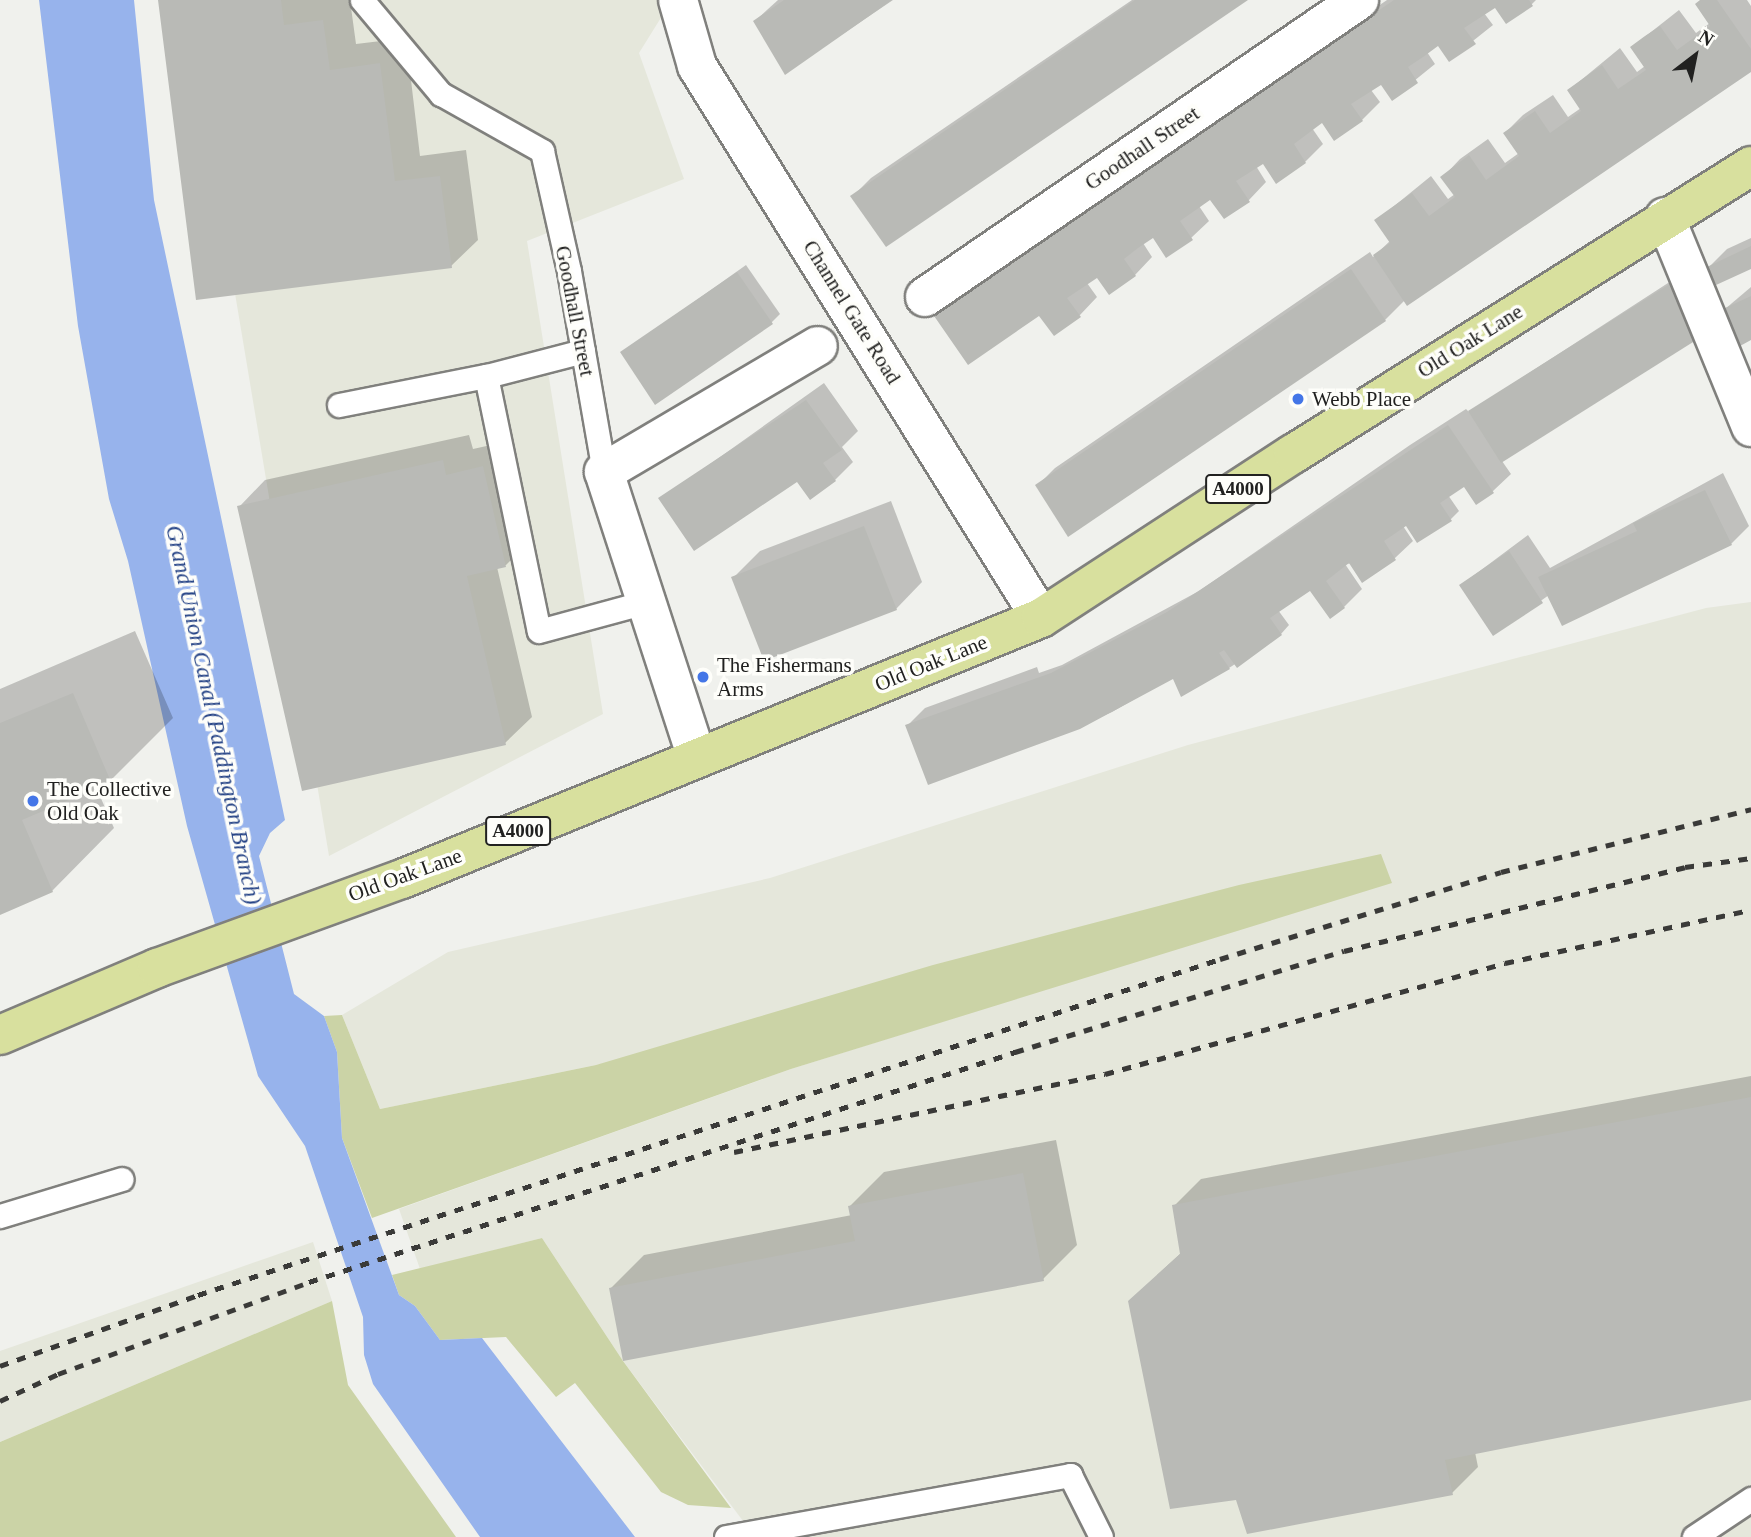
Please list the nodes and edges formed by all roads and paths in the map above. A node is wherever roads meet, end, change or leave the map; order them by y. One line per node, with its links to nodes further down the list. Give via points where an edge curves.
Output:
1 (362, 0): 8 (lane, Goodhall Street, via 440,94 542,151)
2 (678, 0): 14 (street, Channel Gate Road, via 697,66)
3 (1359, 0): 6 (street, Goodhall Street)
4 (1751, 166): 5 (main road, Old Oak Lane / A4000)
5 (1665, 217): 11 (street); 14 (main road, Old Oak Lane / A4000)
6 (925, 297)
7 (818, 346): 12 (street)
8 (583, 351): 9 (lane); 12 (lane, Goodhall Street)
9 (486, 376): 10 (lane); 13 (lane, via 539,631)
10 (339, 405)
11 (1751, 427)
12 (604, 472): 13 (street, Goodhall Street)
13 (646, 602): 15 (street, Goodhall Street)
14 (1041, 618): 15 (main road, Old Oak Lane / A4000)
15 (697, 758): 16 (main road, Old Oak Lane / A4000, via 402,879 191,955)
16 (0, 1035)
17 (122, 1179): 18 (lane)
18 (0, 1216)
19 (1751, 1499): 22 (lane)
20 (726, 1537): 21 (lane, via 1070,1475)
21 (1101, 1537)
22 (1694, 1537)

